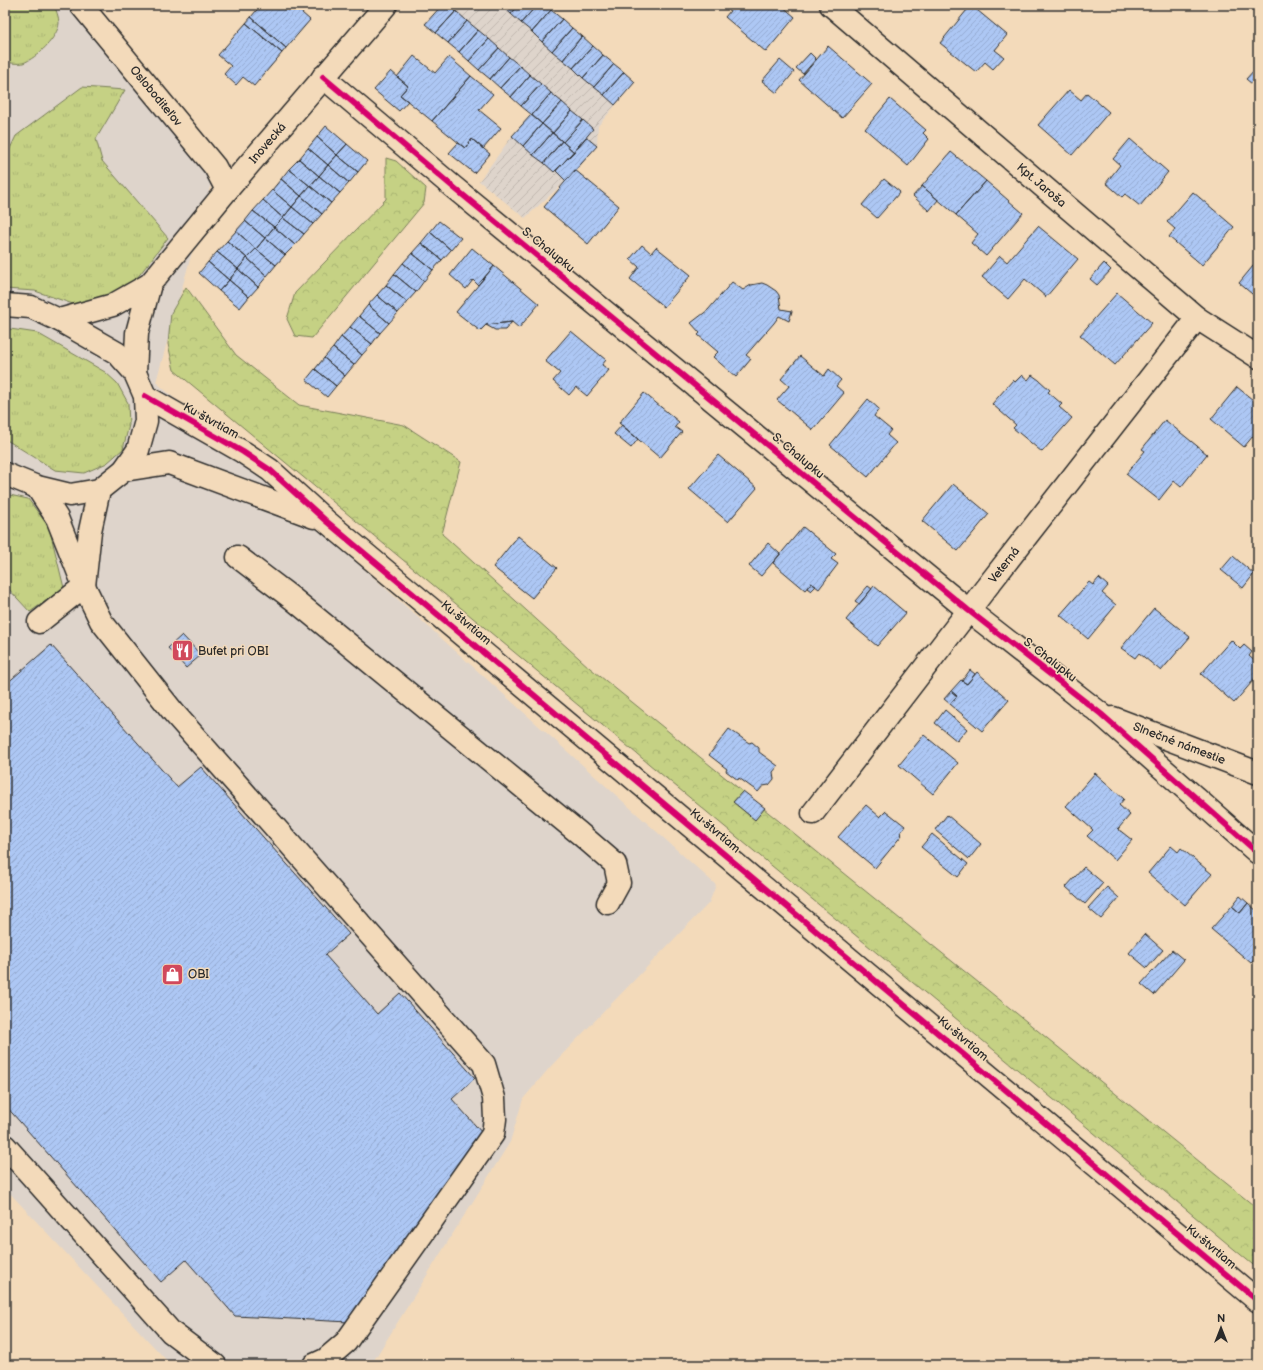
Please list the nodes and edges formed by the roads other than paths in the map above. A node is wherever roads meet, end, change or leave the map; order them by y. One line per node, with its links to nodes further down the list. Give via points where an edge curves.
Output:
1 (81, 5): 5 (street, Osloboditeľov, via 212,163)
2 (386, 5): 4 (street, Inovecká)
3 (831, 5): 8 (street, Kpt. Jaroša)
4 (323, 77): 5 (street, Inovecká); 20 (street, S. Chalupku)
5 (227, 190): 6 (street, Inovecká)
6 (150, 284): 9 (street, Inovecká, via 113,305); 11 (street, Inovecká, via 138,333)
7 (5, 305): 9 (street, Ku štvrtiam, via 31,307)
8 (1197, 318): 10 (street, Kpt. Jaroša); 20 (street, Veterná)
9 (59, 320): 11 (street, Ku štvrtiam, via 117,353)
10 (1258, 357)
11 (135, 373): 12 (street, Ku štvrtiam)
12 (144, 396): 13 (street, Ku štvrtiam, via 146,421 138,450); 17 (street, Ku štvrtiam, via 270,470)
13 (124, 470): 16 (street, Ku štvrtiam); 17 (street, Ku štvrtiam, via 169,463)
14 (5, 474): 15 (street, Ku štvrtiam)
15 (37, 487): 16 (street, Ku štvrtiam, via 70,495); 19 (street, via 58,518)
16 (99, 490): 19 (street, via 90,531)
17 (326, 521): 28 (street, Ku štvrtiam)
18 (238, 557): 26 (street, via 299,604 615,864 619,883)
19 (84, 586): 21 (street); 30 (street, via 101,621 174,713 484,1064 494,1098 493,1134 346,1342 325,1360)
20 (968, 610): 22 (street, S. Chalupku); 24 (street, Veterná)
21 (39, 622)
22 (1101, 714): 23 (street, Slnečné námestie); 25 (street, S. Chalupku)
23 (1258, 773)
24 (813, 812)
25 (1258, 853)
26 (608, 903)
27 (5, 1146): 29 (street, via 171,1332)
28 (1258, 1301)
29 (215, 1365)
30 (314, 1365)

